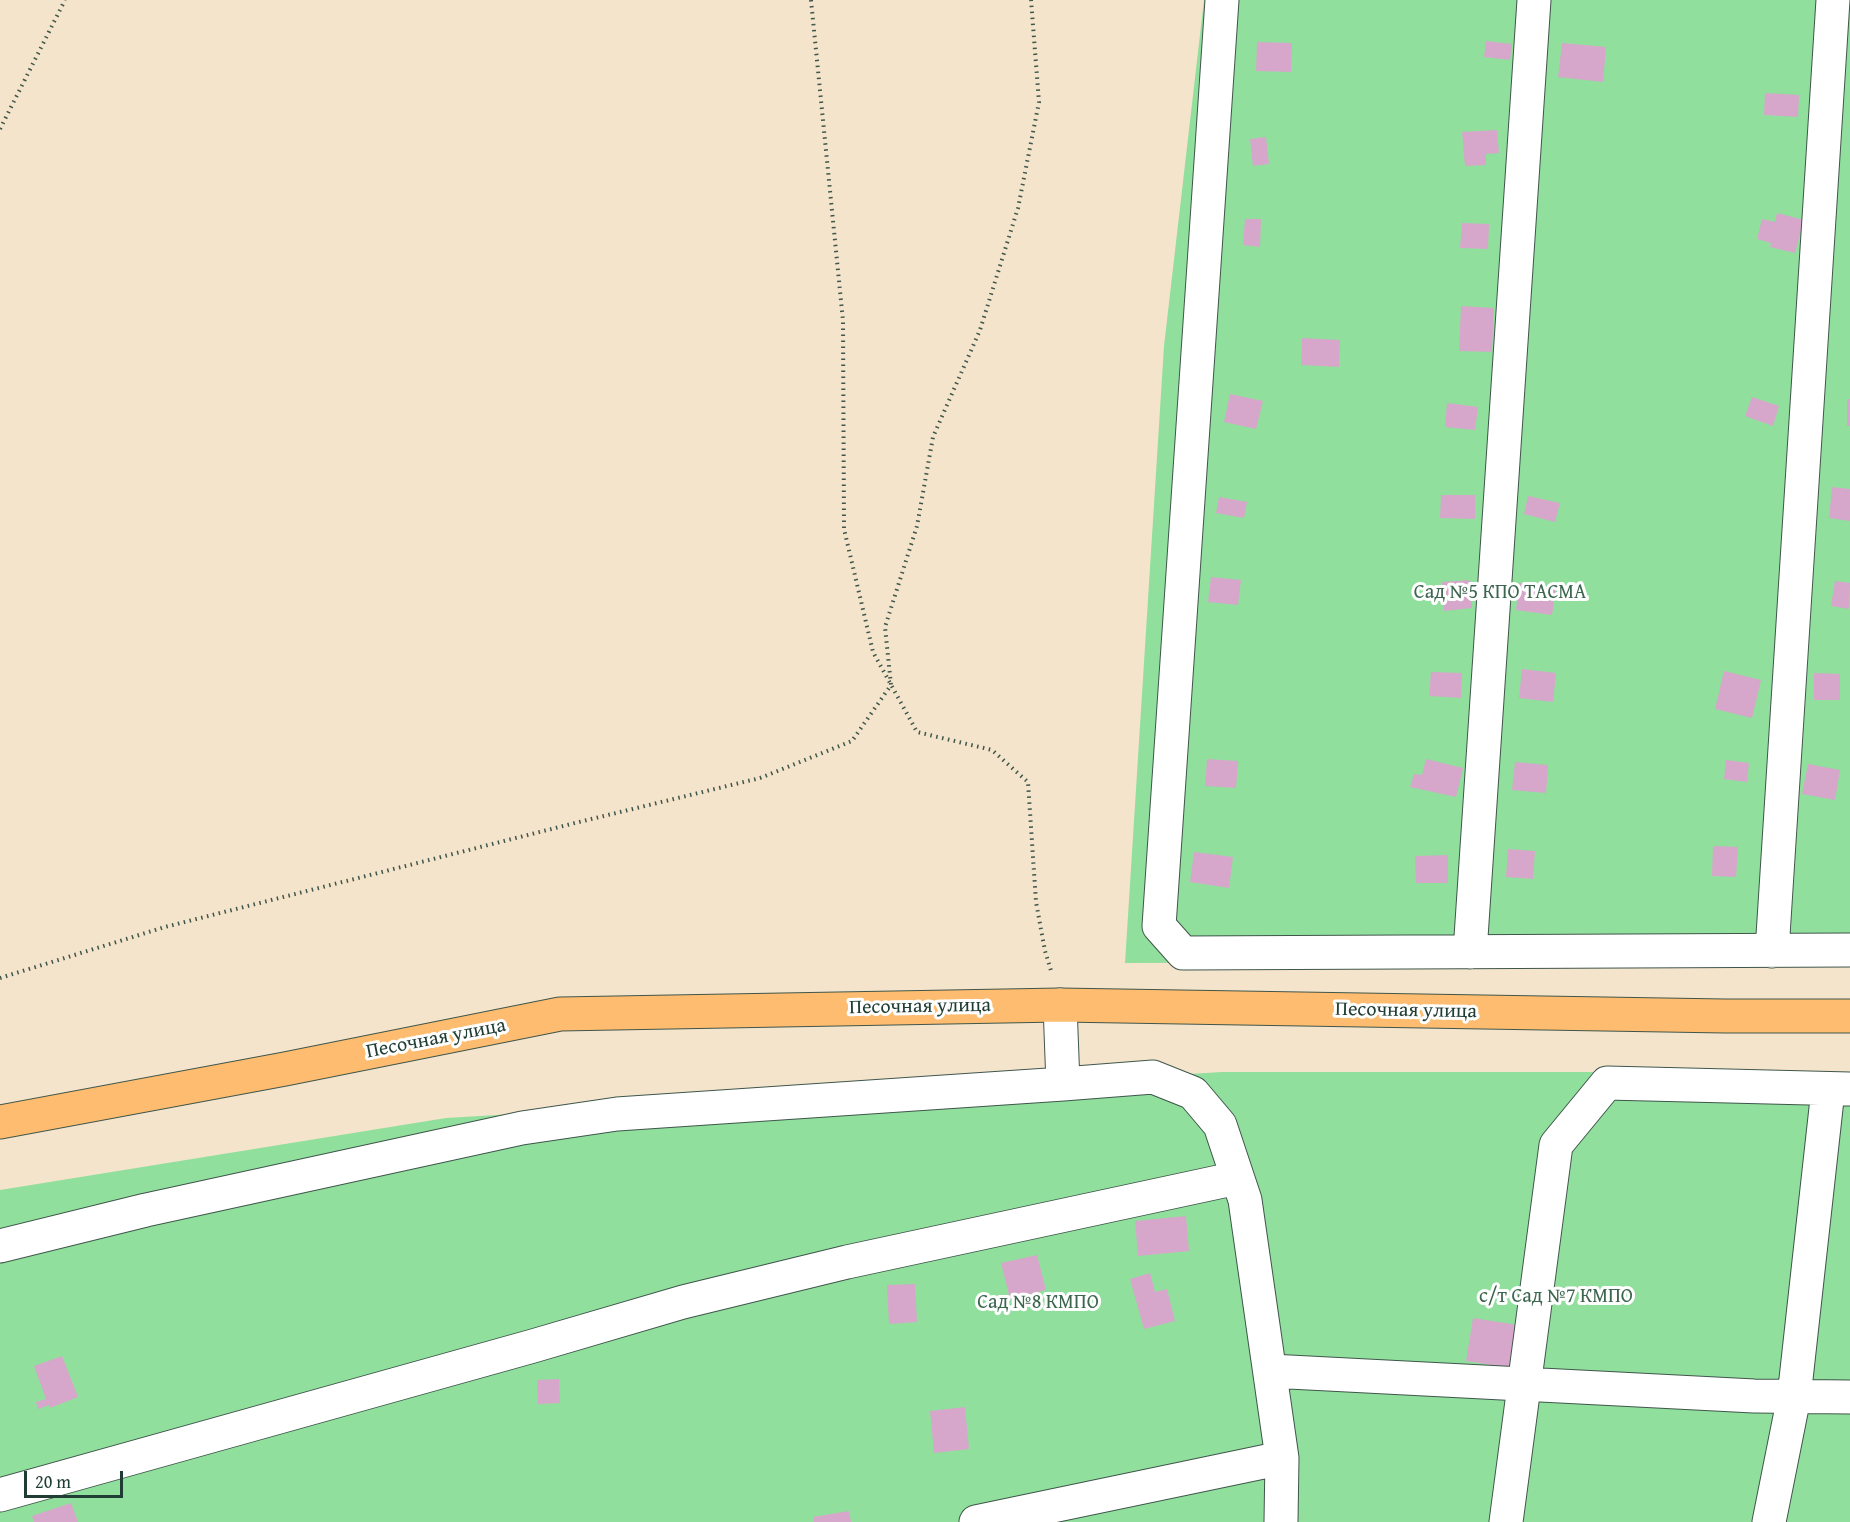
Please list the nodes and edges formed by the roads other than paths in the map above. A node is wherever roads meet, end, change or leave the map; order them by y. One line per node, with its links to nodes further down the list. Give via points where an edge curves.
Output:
1 (1222, 0): 6 (lane, via 1159,926 1183,953)
2 (1534, 0): 6 (lane)
3 (1833, 0): 5 (lane)
4 (1850, 950): 5 (lane)
5 (1772, 951): 6 (lane)
6 (1470, 952)
7 (1060, 1005): 8 (main road, Песочная улица); 9 (lane); 11 (main road, Песочная улица, via 560,1014)
8 (1850, 1016)
9 (1063, 1084): 12 (lane, via 1153,1077 1193,1093 1220,1125); 13 (lane, via 617,1114 522,1128)
10 (1839, 1090): 15 (lane, via 1607,1083 1556,1145); 16 (lane)
11 (0, 1122)
12 (1238, 1178): 14 (lane, via 1245,1200); 19 (lane, via 847,1262 683,1302)
13 (0, 1246)
14 (1270, 1371): 15 (lane); 18 (lane)
15 (1524, 1384): 16 (lane); 22 (lane)
16 (1794, 1397): 17 (lane); 23 (lane)
17 (1850, 1397)
18 (1282, 1458): 20 (lane); 21 (lane)
19 (0, 1495)
20 (976, 1522)
21 (1281, 1522)
22 (1506, 1522)
23 (1768, 1522)

